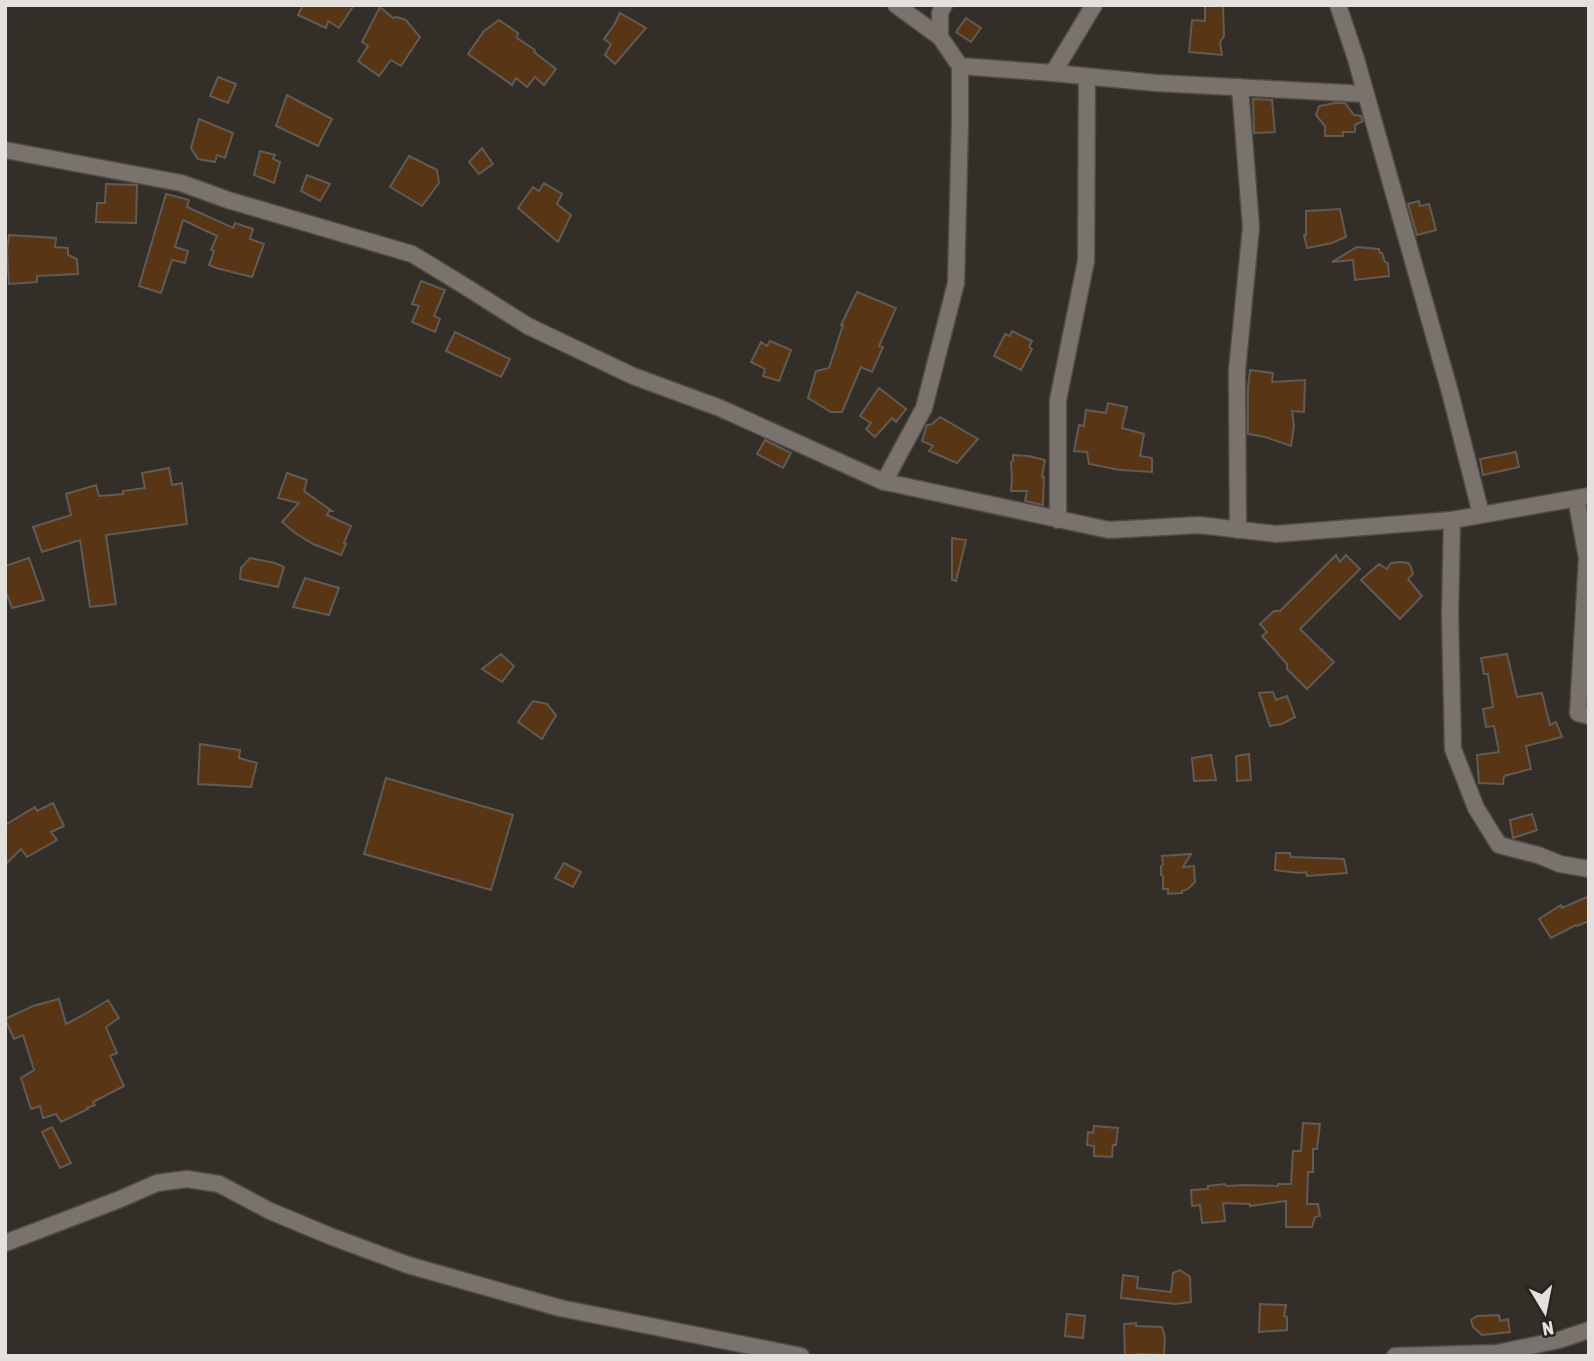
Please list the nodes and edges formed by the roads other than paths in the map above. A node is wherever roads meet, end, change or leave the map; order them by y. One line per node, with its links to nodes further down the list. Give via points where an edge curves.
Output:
1 (896, 5): 5 (street)
2 (944, 5): 5 (street)
3 (1094, 5): 7 (street)
4 (1338, 5): 10 (street)
5 (940, 37): 6 (street)
6 (960, 66): 7 (street); 12 (street, via 956,283 924,408)
7 (1053, 73): 8 (street)
8 (1087, 78): 9 (street); 15 (street, via 1086,261 1058,400)
9 (1240, 88): 10 (street); 17 (street, via 1251,227 1237,371)
10 (1365, 94): 14 (street)
11 (5, 149): 12 (street, via 181,183 412,254 528,326 633,376 720,408)
12 (884, 482): 15 (street)
13 (1583, 497): 14 (street); 18 (street)
14 (1480, 514): 16 (street)
15 (1058, 520): 17 (street, via 1109,530 1199,526)
16 (1451, 520): 17 (street, via 1276,534); 20 (street, via 1455,756 1476,808 1499,845)
17 (1238, 530)
18 (1587, 592): 19 (street, via 1578,713)
19 (1589, 716)
20 (1589, 869)
21 (5, 1243): 23 (street, via 158,1183 187,1179 219,1184 270,1211 408,1265 560,1308)
22 (1589, 1330): 24 (street, via 1497,1353)
23 (801, 1356)
24 (1395, 1356)

